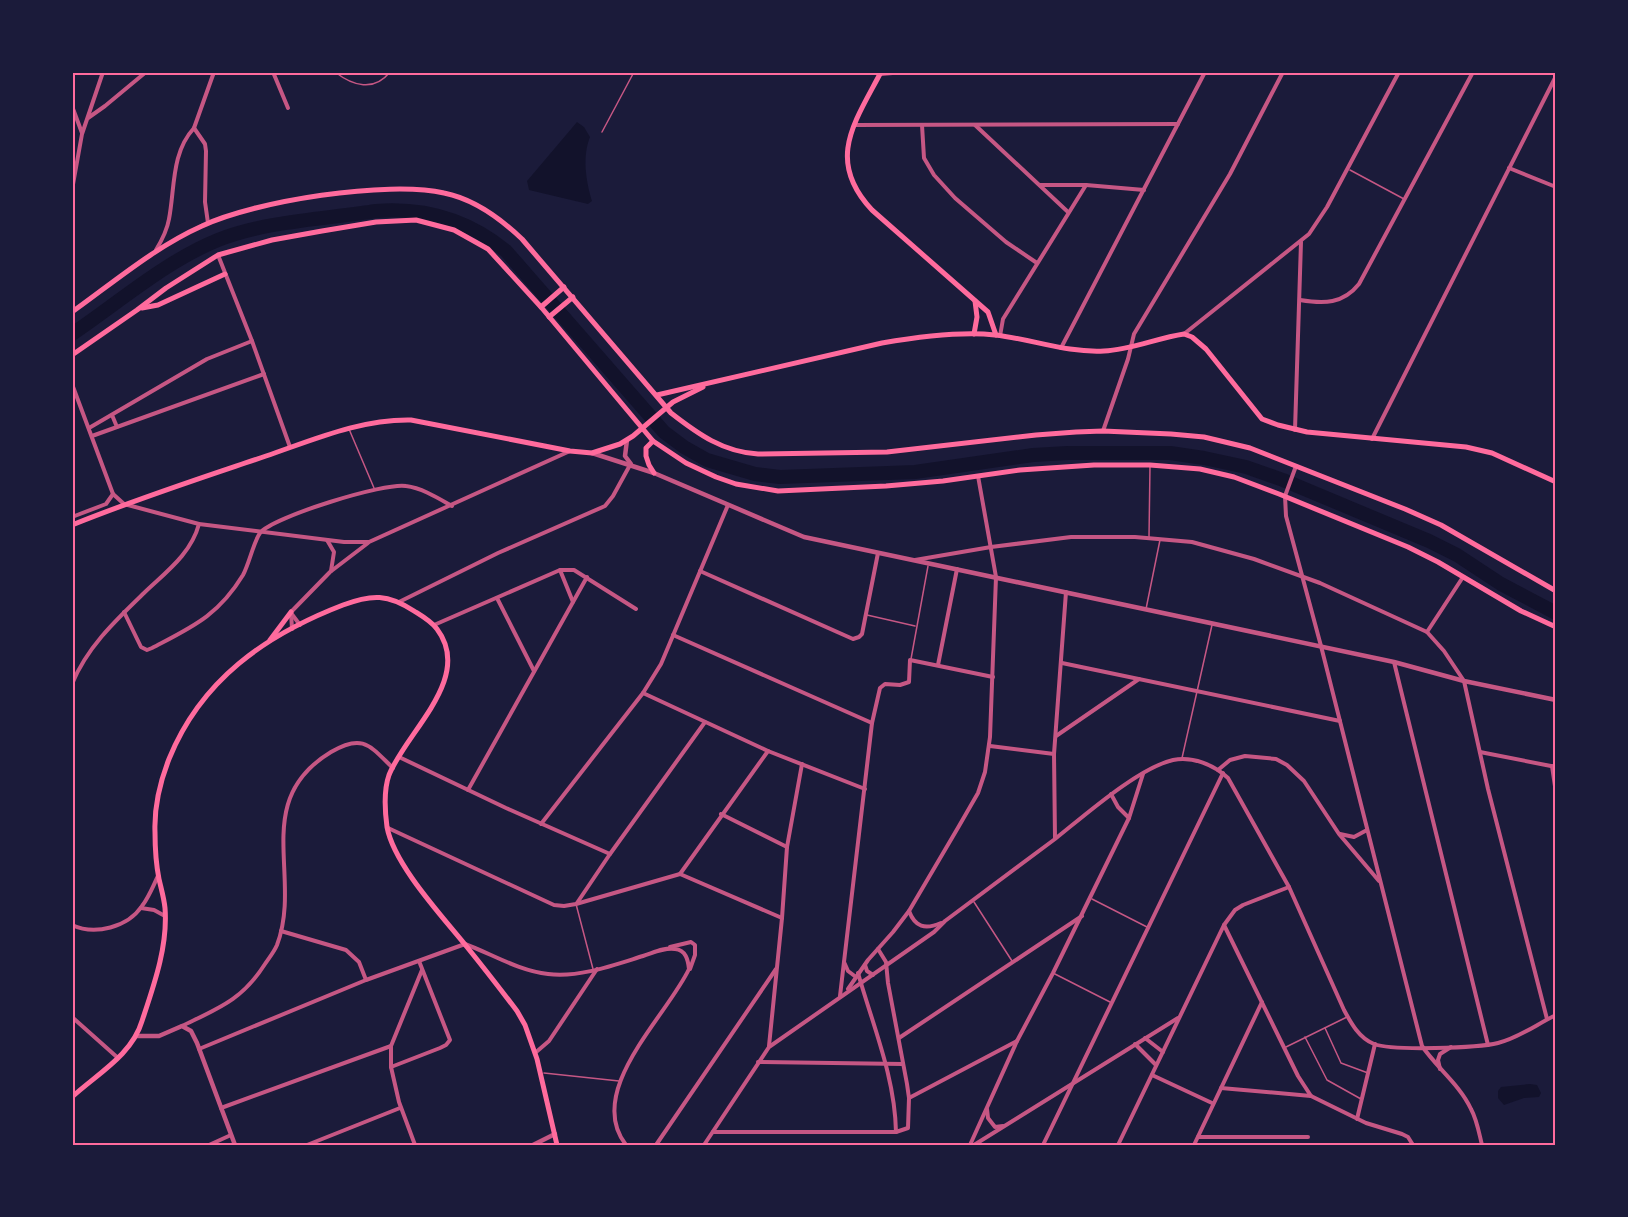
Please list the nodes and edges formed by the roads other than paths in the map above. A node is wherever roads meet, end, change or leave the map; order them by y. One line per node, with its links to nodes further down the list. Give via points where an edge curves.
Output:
1 (103, 72): 17 (street)
2 (146, 72): 17 (street)
3 (214, 72): 22 (street)
4 (273, 72): 16 (street)
5 (335, 72): 6 (lane, via 350,82 370,86)
6 (390, 72)
7 (634, 72): 23 (lane)
8 (904, 72): 13 (street)
9 (1205, 72): 19 (street)
10 (1283, 72): 52 (street, via 1230,174 1134,334)
11 (1399, 72): 26 (street)
12 (1473, 72): 32 (street)
13 (880, 73): 20 (main road)
14 (1556, 76): 25 (street)
15 (72, 106): 24 (street)
16 (288, 108)
17 (88, 118): 24 (street)
18 (975, 124): 19 (street); 21 (street); 27 (street)
19 (1178, 124): 31 (street)
20 (854, 125): 21 (street); 42 (main road, via 846,156 858,194)
21 (922, 125): 38 (street, via 924,158 934,175 998,235)
22 (194, 128): 34 (street, via 205,144); 36 (street, via 179,153 169,222)
23 (602, 132)
24 (82, 134): 30 (street)
25 (1509, 168): 29 (street); 68 (street)
26 (1347, 169): 32 (lane); 35 (street, via 1316,225)
27 (1040, 185): 28 (street); 33 (street)
28 (1086, 185): 31 (street); 33 (street)
29 (1556, 187)
30 (72, 190)
31 (1144, 190): 53 (street)
32 (1404, 199): 43 (street, via 1352,293 1333,303)
33 (1068, 212): 38 (street)
34 (208, 223): 36 (main road); 40 (main road, via 241,212 336,194 419,188 447,193 498,218 522,239)
35 (1301, 242): 43 (street); 49 (street)
36 (154, 254): 46 (main road)
37 (218, 255): 39 (street); 44 (main road, via 282,238 376,222 416,220 454,230 488,249); 45 (main road)
38 (1037, 263): 50 (street, via 1003,319)
39 (225, 274): 45 (main road, via 158,305); 51 (street)
40 (562, 289): 41 (main road); 44 (main road)
41 (573, 297): 47 (main road); 58 (main road)
42 (974, 300): 48 (main road); 50 (main road, via 988,312)
43 (1300, 300): 65 (street)
44 (542, 306): 47 (main road)
45 (141, 308): 54 (main road)
46 (72, 312)
47 (551, 316): 62 (main road)
48 (974, 334): 50 (main road); 57 (main road, via 882,343)
49 (1184, 334): 52 (main road); 65 (main road, via 1206,349 1262,419)
50 (998, 335): 53 (main road)
51 (252, 341): 55 (street); 60 (street, via 207,359)
52 (1132, 345): 53 (main road, via 1103,351); 66 (street)
53 (1061, 348)
54 (72, 355)
55 (264, 374): 61 (street); 71 (street)
56 (72, 384): 63 (street)
57 (707, 385): 58 (main road); 59 (main road)
58 (657, 395): 59 (main road)
59 (666, 407): 62 (main road); 66 (main road, via 717,445 758,454 887,452)
60 (112, 415): 61 (street); 63 (street)
61 (117, 427): 67 (street)
62 (643, 427): 69 (main road); 70 (main road)
63 (89, 428): 67 (street)
64 (348, 428): 71 (main road); 72 (main road, via 389,419 411,420); 80 (lane)
65 (1294, 430): 68 (main road)
66 (1103, 431): 76 (main road, via 1204,437 1250,448)
67 (92, 436): 82 (street)
68 (1372, 439): 79 (main road, via 1492,453)
69 (627, 440): 73 (main road); 74 (street, via 625,456)
70 (653, 441): 77 (main road, via 646,448 646,456); 78 (main road, via 716,477 761,489 886,486)
71 (290, 448): 83 (main road)
72 (570, 451): 73 (main road); 85 (street)
73 (592, 453): 74 (street)
74 (631, 464): 77 (street); 109 (street, via 604,506)
75 (1150, 465): 78 (main road, via 1094,465); 81 (main road, via 1214,471); 90 (lane)
76 (1296, 466): 81 (street); 106 (main road, via 1441,525)
77 (654, 473): 84 (street)
78 (977, 475): 94 (street)
79 (1556, 482)
80 (374, 489): 85 (street, via 407,486); 89 (street, via 294,515)
81 (1286, 494): 102 (street, via 1286,516); 103 (main road)
82 (113, 495): 83 (street); 86 (street, via 106,504)
83 (124, 504): 87 (street); 88 (main road)
84 (728, 505): 95 (street, via 804,537); 100 (street)
85 (452, 506): 93 (street)
86 (72, 517)
87 (199, 524): 89 (street); 113 (street, via 188,551)
88 (72, 525)
89 (260, 532): 92 (street); 113 (street, via 239,581 214,612 193,628 143,649)
90 (1149, 538): 91 (street); 94 (street, via 1071,537)
91 (1161, 538): 102 (street, via 1223,549); 112 (lane)
92 (327, 540): 93 (street); 101 (street, via 334,552)
93 (369, 542): 101 (street)
94 (991, 547): 96 (street); 104 (street)
95 (878, 553): 96 (street); 115 (street)
96 (914, 560): 97 (street)
97 (929, 562): 98 (street); 119 (lane)
98 (957, 569): 104 (street); 129 (street)
99 (560, 570): 105 (street, via 574,570); 108 (street); 110 (street)
100 (700, 571): 115 (street, via 853,639 862,634); 123 (street)
101 (330, 572): 114 (street)
102 (1302, 576): 122 (street); 125 (street)
103 (1464, 576): 120 (main road); 122 (street)
104 (996, 577): 107 (street); 131 (street)
105 (587, 578): 110 (street); 111 (street)
106 (1556, 591)
107 (1066, 592): 112 (street); 128 (street)
108 (497, 598): 118 (street); 130 (street)
109 (399, 602): 117 (main road, via 386,597 366,598); 118 (main road)
110 (573, 602): 130 (street)
111 (636, 609)
112 (1146, 610): 116 (street)
113 (124, 612): 134 (street, via 95,643)
114 (291, 612): 117 (street); 121 (street); 124 (main road)
115 (867, 615): 119 (lane)
116 (1212, 624): 125 (street); 135 (lane)
117 (300, 625): 121 (main road)
118 (435, 625): 146 (main road, via 446,649 443,685)
119 (916, 626): 126 (lane)
120 (1556, 627)
121 (292, 629): 124 (main road)
122 (1427, 632): 133 (street)
123 (672, 635): 136 (street, via 661,664); 140 (street)
124 (269, 641): 168 (main road, via 209,691 178,738 159,789 155,832)
125 (1321, 646): 127 (street); 138 (street)
126 (910, 660): 129 (street); 140 (street, via 909,682 880,688)
127 (1394, 662): 133 (street); 219 (street)
128 (1062, 663): 132 (street); 141 (street)
129 (938, 665): 131 (street)
130 (534, 671): 155 (street)
131 (993, 677): 142 (street)
132 (1139, 679): 135 (street); 141 (street)
133 (1464, 681): 137 (street); 144 (street)
134 (72, 684)
135 (1197, 692): 138 (street); 147 (lane)
136 (643, 693): 139 (street); 160 (street)
137 (1556, 700)
138 (1340, 721): 162 (street)
139 (705, 722): 143 (street); 166 (street)
140 (872, 723): 154 (street)
141 (1056, 736): 145 (street)
142 (990, 746): 145 (street); 175 (street, via 978,792)
143 (768, 751): 148 (street); 158 (street)
144 (1480, 752): 149 (street); 209 (street)
145 (1054, 754): 164 (street)
146 (399, 757): 150 (main road); 155 (street)
147 (1182, 759): 151 (street); 153 (street)
148 (802, 764): 154 (street); 165 (street)
149 (1554, 766): 156 (street)
150 (393, 768): 161 (main road, via 387,783); 183 (street, via 373,748 355,742 325,756 302,777 285,813)
151 (1218, 770): 152 (street); 163 (street, via 1230,760 1245,756 1276,759 1304,781)
152 (1223, 773): 170 (street); 182 (street)
153 (1143, 774): 157 (street); 159 (street)
154 (865, 789): 188 (street)
155 (468, 790): 160 (street)
156 (1556, 793)
157 (1111, 794): 159 (street); 164 (street)
158 (721, 814): 165 (street); 167 (street)
159 (1129, 818): 171 (street)
160 (541, 824): 166 (street)
161 (387, 828): 173 (street, via 554,905); 184 (main road, via 406,869)
162 (1367, 830): 163 (street, via 1354,837); 169 (street)
163 (1340, 834): 169 (street)
164 (1055, 838): 172 (street)
165 (787, 848): 178 (street)
166 (610, 854): 173 (street)
167 (680, 874): 173 (street); 178 (street)
168 (158, 875): 174 (street); 177 (main road)
169 (1380, 882): 221 (street)
170 (1289, 887): 180 (street, via 1235,910); 207 (street)
171 (1090, 898): 176 (street); 182 (lane)
172 (973, 900): 179 (street); 189 (lane)
173 (576, 904): 193 (lane)
174 (141, 908): 177 (street); 181 (street, via 123,922 100,930)
175 (909, 911): 179 (street, via 921,926); 186 (street)
176 (1082, 915): 189 (street); 196 (street)
177 (165, 916): 212 (main road, via 161,957)
178 (782, 918): 192 (street)
179 (945, 921): 191 (street)
180 (1224, 925): 203 (street); 208 (street)
181 (72, 926)
182 (1148, 927): 204 (street)
183 (281, 931): 199 (street, via 346,950 358,962); 210 (street, via 276,947 243,993)
184 (465, 944): 187 (street); 193 (street, via 542,973); 227 (main road, via 517,1011)
185 (665, 949): 193 (street); 194 (street, via 683,952); 194 (street, via 691,942 696,950)
186 (878, 949): 190 (street); 191 (street)
187 (419, 961): 195 (street); 199 (street)
188 (844, 961): 197 (street, via 848,971); 202 (street)
189 (1013, 962): 215 (street)
190 (864, 964): 197 (street); 198 (street)
191 (887, 966): 198 (street); 215 (street)
192 (776, 968): 222 (street); 266 (street)
193 (596, 969): 227 (street, via 549,1041)
194 (689, 969): 238 (street)
195 (422, 970): 220 (street); 233 (street, via 450,1040 446,1046)
196 (1053, 974): 204 (lane); 216 (street)
197 (857, 975): 200 (street); 201 (street)
198 (873, 975): 200 (street)
199 (366, 980): 225 (street)
200 (861, 983): 201 (street); 231 (street)
201 (848, 991): 202 (street)
202 (840, 996): 222 (street)
203 (1263, 1001): 223 (street); 240 (street)
204 (1111, 1002): 239 (street)
205 (1556, 1015): 209 (street)
206 (72, 1017): 228 (street)
207 (1348, 1017): 211 (lane); 218 (street, via 1358,1032)
208 (1179, 1018): 214 (street); 226 (street)
209 (1547, 1019): 219 (street, via 1513,1038)
210 (182, 1026): 212 (street, via 159,1036); 225 (street, via 191,1031)
211 (1325, 1028): 213 (lane); 236 (lane, via 1341,1063)
212 (137, 1036): 228 (main road)
213 (1305, 1037): 223 (lane); 246 (lane, via 1327,1080)
214 (1145, 1038): 217 (street); 226 (street)
215 (898, 1039): 230 (street)
216 (1017, 1041): 245 (street); 250 (street)
217 (1136, 1044): 232 (street); 239 (street)
218 (1375, 1044): 221 (street); 236 (street)
219 (1488, 1045): 224 (street)
220 (391, 1046): 233 (street); 248 (street)
221 (1422, 1046): 224 (street); 234 (street)
222 (769, 1047): 229 (street)
223 (1285, 1047): 243 (street)
224 (1451, 1047): 234 (street, via 1440,1054)
225 (199, 1049): 248 (street)
226 (1163, 1052): 232 (street)
227 (535, 1053): 235 (main road)
228 (118, 1058): 241 (main road)
229 (758, 1062): 231 (street); 253 (street)
230 (903, 1064): 231 (street); 245 (street)
231 (886, 1065): 254 (street)
232 (1157, 1065): 237 (street)
233 (391, 1067): 249 (street)
234 (1440, 1070): 273 (street, via 1470,1107)
235 (540, 1072): 238 (lane); 255 (main road)
236 (1368, 1073): 246 (street)
237 (1152, 1075): 247 (street); 270 (street)
238 (620, 1081): 265 (street, via 614,1117)
239 (1070, 1087): 252 (street); 269 (street)
240 (1221, 1088): 243 (street); 247 (street)
241 (79, 1091): 242 (main road); 244 (main road)
242 (72, 1092)
243 (1311, 1096): 251 (street)
244 (72, 1097)
245 (909, 1098): 254 (street, via 908,1128)
246 (1362, 1100): 251 (street)
247 (1212, 1103): 257 (street)
248 (221, 1108): 256 (street)
249 (400, 1108): 261 (street); 262 (street)
250 (986, 1108): 252 (street, via 995,1127); 268 (street)
251 (1357, 1119): 272 (street, via 1402,1134)
252 (1009, 1124): 268 (street)
253 (712, 1132): 254 (street); 267 (street)
254 (896, 1132)
255 (555, 1134): 263 (street); 264 (main road)
256 (231, 1135): 259 (street); 260 (street)
257 (1197, 1137): 258 (street); 271 (street)
258 (1308, 1137)
259 (208, 1145)
260 (235, 1145)
261 (307, 1145)
262 (415, 1145)
263 (532, 1145)
264 (558, 1145)
265 (626, 1145)
266 (656, 1145)
267 (704, 1145)
268 (972, 1145)
269 (1042, 1145)
270 (1118, 1145)
271 (1194, 1145)
272 (1413, 1145)
273 (1482, 1145)

